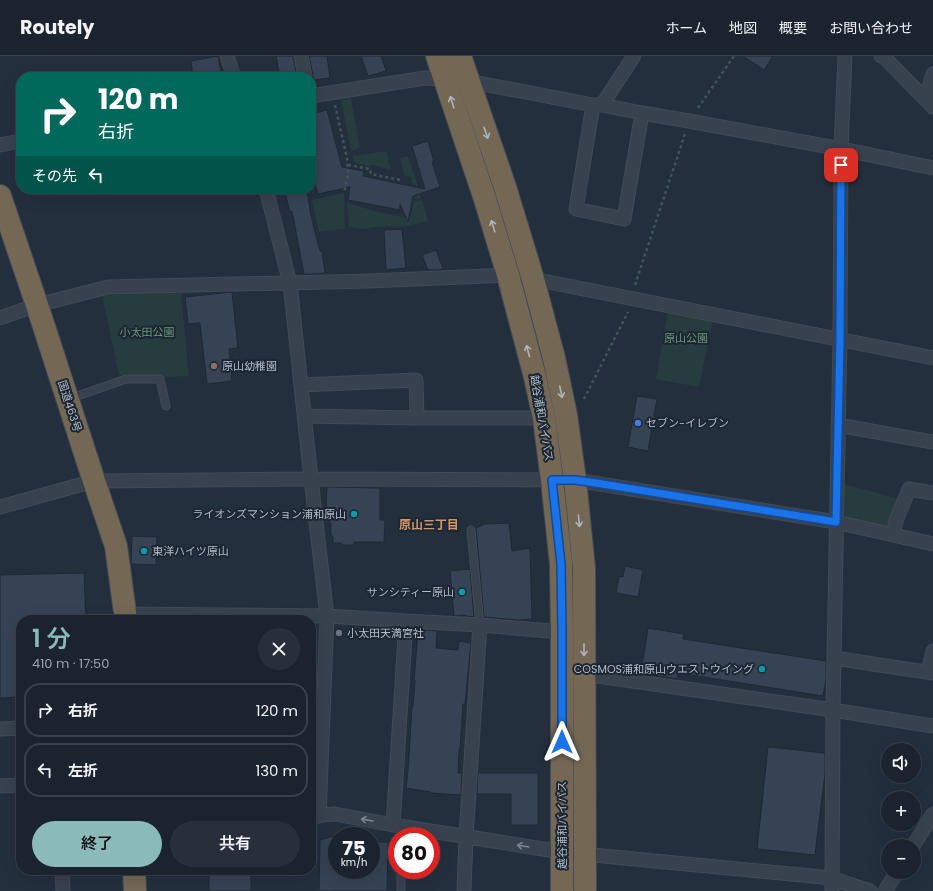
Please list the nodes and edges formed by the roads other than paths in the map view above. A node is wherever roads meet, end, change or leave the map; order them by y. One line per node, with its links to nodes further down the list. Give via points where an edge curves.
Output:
1 (227, 56): 8 (street)
2 (301, 56): 9 (street)
3 (437, 56): 11 (highway, 越谷浦和バイパス)
4 (460, 56): 12 (highway, 越谷浦和バイパス)
5 (634, 56): 15 (street)
6 (845, 56): 19 (street)
7 (881, 56): 14 (street)
8 (232, 72)
9 (304, 72)
10 (933, 74): 14 (street)
11 (444, 79): 12 (street); 13 (street, via 425,78); 23 (highway, 越谷浦和バイパス, one-way to 11)
12 (468, 81): 15 (street); 24 (highway, 越谷浦和バイパス, one-way to 24, via 505,187)
13 (316, 95)
14 (929, 103)
15 (597, 105): 16 (street); 16 (street, via 576,209 624,219)
16 (642, 114): 19 (street)
17 (16, 142): 18 (street)
18 (0, 145)
19 (841, 149): 20 (street); 28 (street)
20 (933, 168)
21 (267, 194): 25 (street)
22 (0, 196): 26 (highway, 国道463号)
23 (508, 275): 25 (street); 35 (highway, 越谷浦和バイパス, one-way to 23)
24 (533, 279): 28 (street); 40 (highway, 越谷浦和バイパス, one-way to 40, via 566,415)
25 (290, 283): 26 (street, via 108,287); 30 (street)
26 (37, 305): 27 (street); 31 (highway, 国道463号)
27 (0, 318)
28 (840, 340): 29 (street); 36 (street)
29 (933, 358)
30 (301, 384): 33 (street); 34 (street, via 416,380)
31 (67, 400): 32 (lane, via 126,379 160,379); 41 (highway, 国道463号)
32 (166, 406)
33 (304, 416): 34 (street); 38 (street)
34 (417, 418): 35 (street)
35 (544, 418): 39 (highway, 越谷浦和バイパス)
36 (838, 425): 37 (street); 44 (street)
37 (933, 442)
38 (311, 479): 39 (street); 41 (street); 50 (street)
39 (552, 480): 40 (street); 53 (highway, 越谷浦和バイパス, via 561,564)
40 (575, 480): 44 (street); 57 (highway, 越谷浦和バイパス, one-way to 57, via 584,568)
41 (94, 481): 43 (street); 48 (highway, 国道463号, via 116,546)
42 (933, 493): 46 (street, via 909,489)
43 (0, 507)
44 (836, 522): 46 (street); 55 (street)
45 (471, 530): 52 (lane)
46 (893, 535): 47 (street)
47 (933, 544)
48 (126, 615)
49 (316, 616): 50 (street)
50 (327, 616): 51 (street); 64 (street)
51 (406, 621): 52 (street); 68 (street)
52 (480, 625): 53 (street); 70 (street)
53 (562, 632): 72 (highway, 越谷浦和バイパス)
54 (933, 651): 56 (street)
55 (834, 658): 56 (street); 58 (street)
56 (930, 672)
57 (584, 674): 58 (street); 73 (highway, 越谷浦和バイパス)
58 (833, 710): 59 (street); 78 (street)
59 (933, 726)
60 (16, 728): 61 (street)
61 (0, 729)
62 (16, 785): 63 (street)
63 (0, 786)
64 (316, 799)
65 (933, 814): 71 (street)
66 (316, 816): 67 (street, one-way to 66, via 335,814)
67 (390, 827)
68 (399, 827)
69 (440, 834): 70 (street)
70 (466, 837): 72 (street, one-way to 70); 82 (street)
71 (917, 839)
72 (562, 852): 73 (street); 83 (highway, 越谷浦和バイパス)
73 (585, 854): 78 (street); 84 (highway, 越谷浦和バイパス)
74 (62, 875): 79 (street)
75 (134, 875): 80 (highway)
76 (401, 879): 81 (lane)
77 (893, 879): 86 (street)
78 (832, 885): 85 (street, via 845,883)
79 (63, 891)
80 (135, 891)
81 (401, 891)
82 (464, 891)
83 (562, 891)
84 (585, 891)
85 (870, 891)
86 (885, 891)

